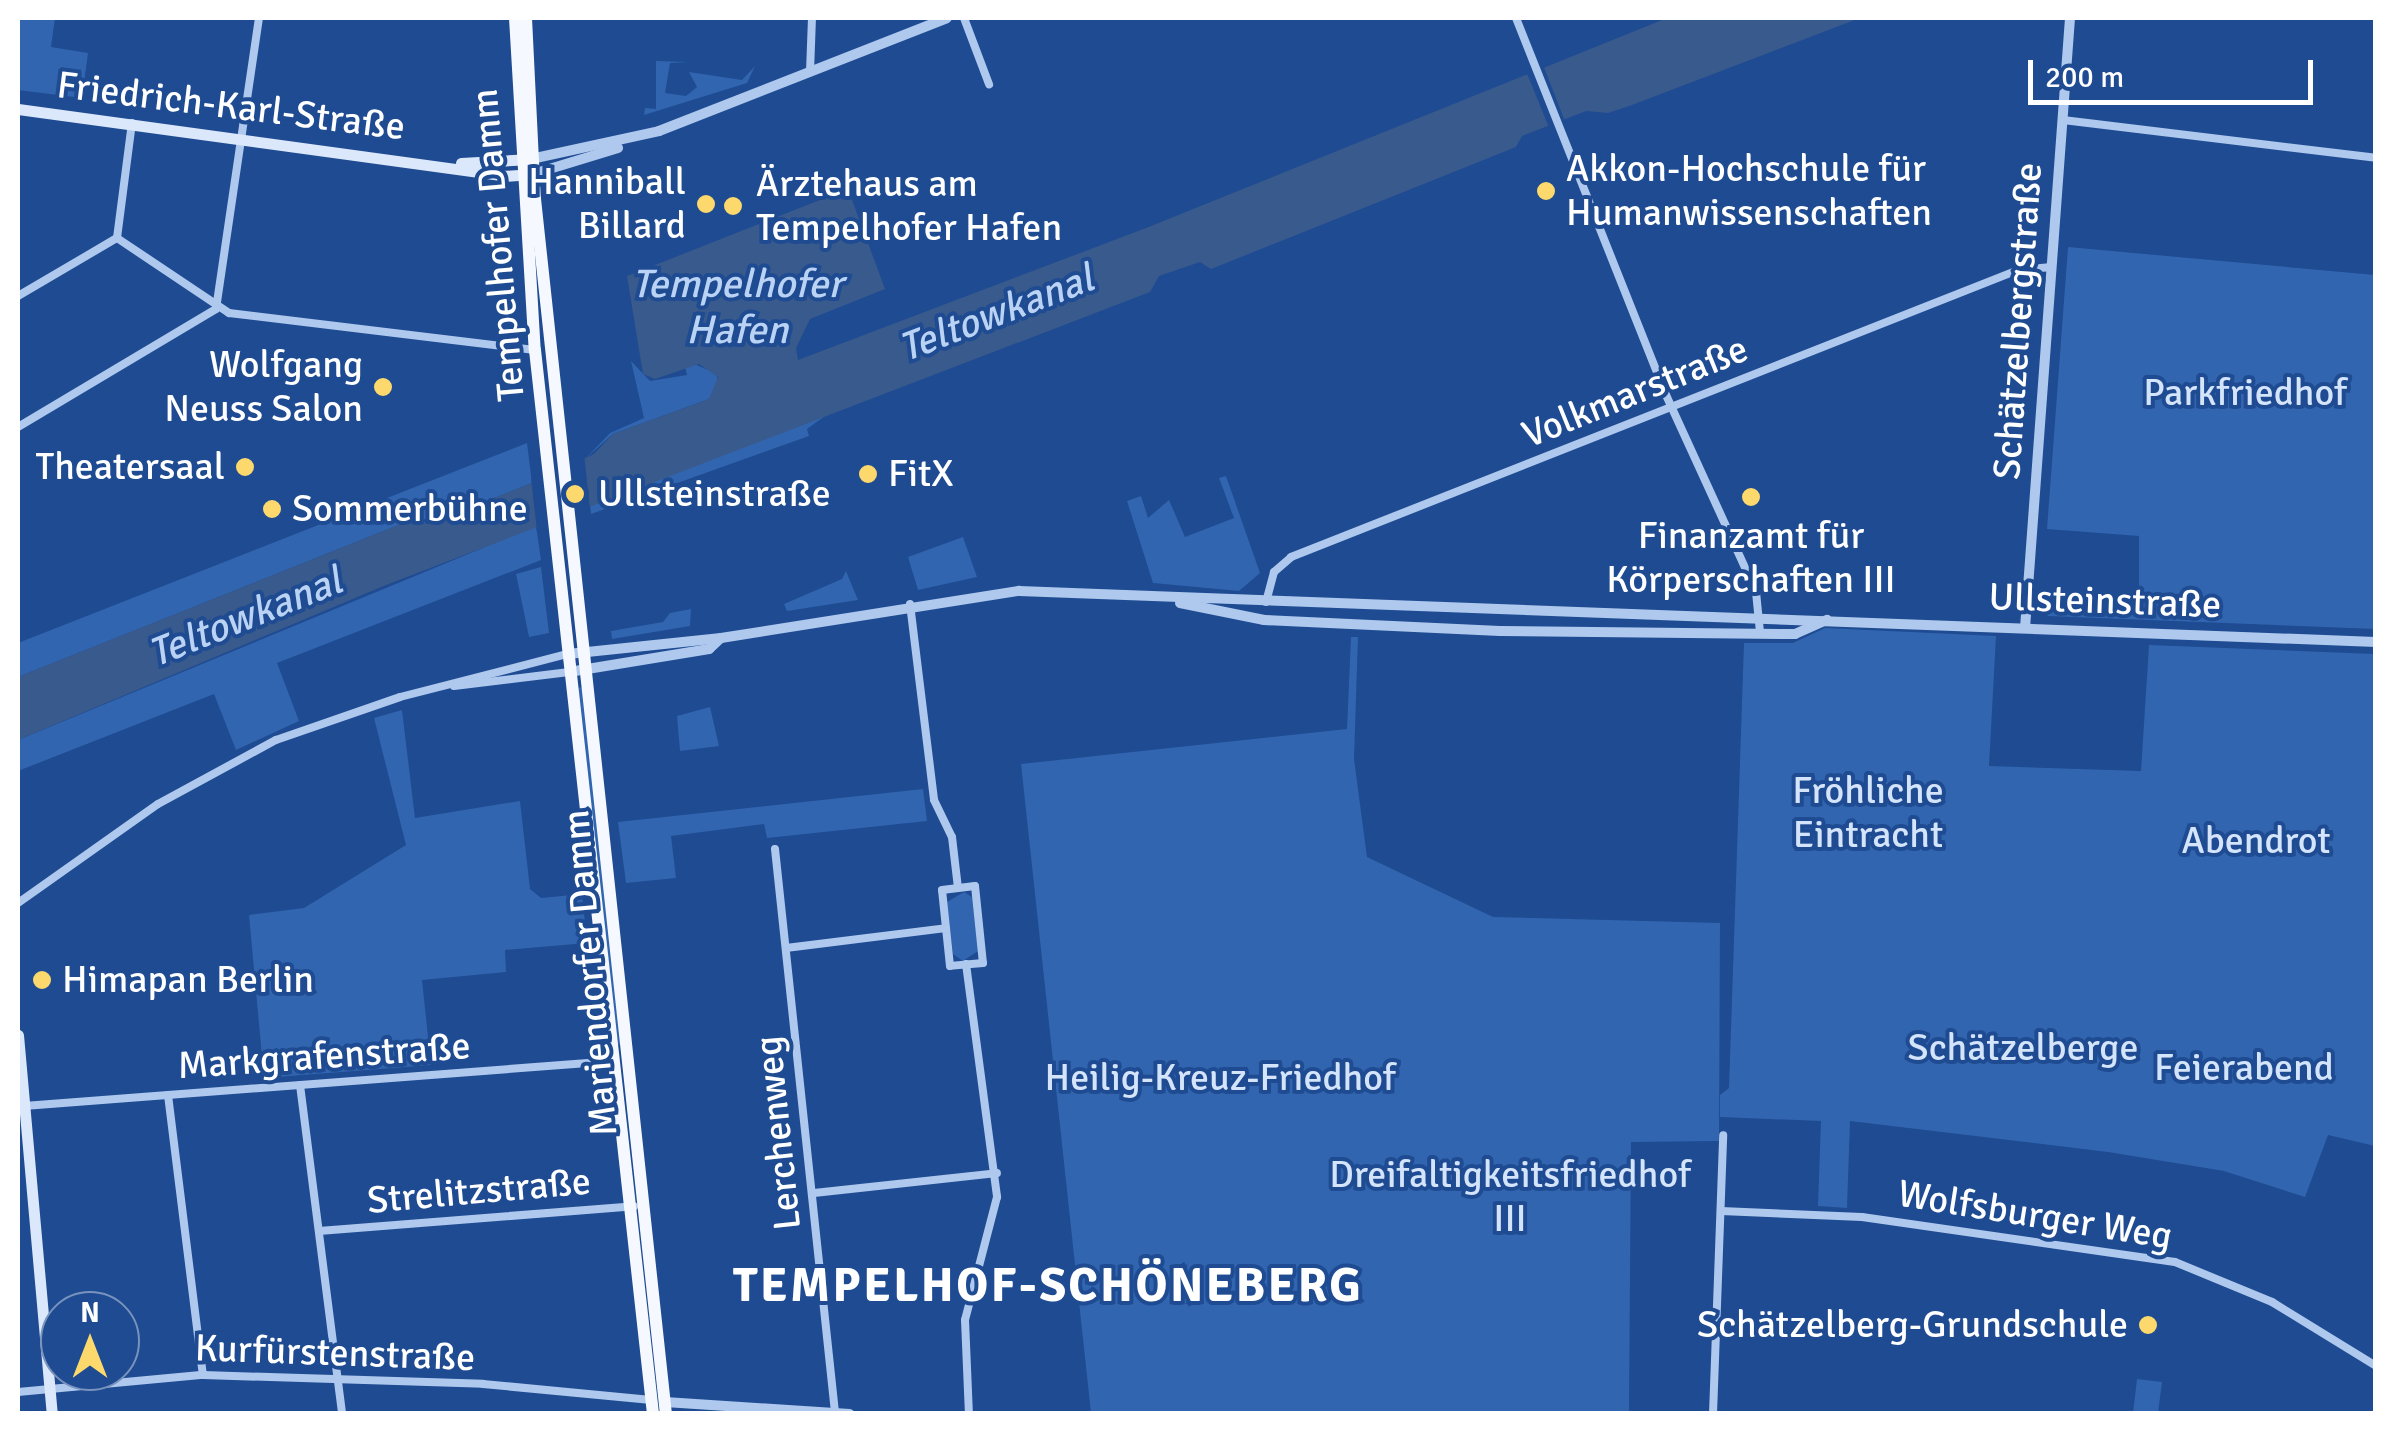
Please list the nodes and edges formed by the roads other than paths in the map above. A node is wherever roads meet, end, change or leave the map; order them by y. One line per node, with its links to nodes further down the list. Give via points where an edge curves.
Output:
1 (259, 18): 15 (street)
2 (515, 18): 17 (main road, Tempelhofer Damm)
3 (526, 18): 17 (main road, Tempelhofer Damm)
4 (812, 18): 9 (street)
5 (947, 18): 9 (street)
6 (964, 18): 10 (street)
7 (1516, 18): 25 (street)
8 (2070, 18): 12 (street, Schätzelbergstraße)
9 (810, 72): 14 (street)
10 (989, 84)
11 (18, 109): 13 (main road, Friedrich-Karl-Straße)
12 (2062, 120): 16 (street); 21 (street, Schätzelbergstraße)
13 (132, 123): 15 (main road, Friedrich-Karl-Straße); 20 (street)
14 (643, 136): 17 (street); 19 (street)
15 (243, 137): 18 (main road, Friedrich-Karl-Straße); 23 (street)
16 (2376, 158)
17 (525, 160): 18 (main road, Friedrich-Karl-Straße); 19 (main road, Tempelhofer Damm)
18 (436, 163): 19 (main road, Friedrich-Karl-Straße)
19 (526, 175): 24 (main road, Tempelhofer Damm); 27 (main road, Tempelhofer Damm)
20 (117, 238): 22 (street); 23 (street)
21 (2052, 267): 25 (street, Volkmarstraße, via 2018,270); 38 (street, Schätzelbergstraße)
22 (18, 296)
23 (216, 309): 24 (street); 26 (street)
24 (535, 350): 28 (main road, Tempelhofer Damm)
25 (1671, 407): 30 (street, Volkmarstraße, via 1290,557 1270,580); 34 (street)
26 (18, 427)
27 (572, 528): 43 (main road, Mariendorfer Damm)
28 (555, 534): 44 (main road, Mariendorfer Damm)
29 (1165, 598): 30 (street, Ullsteinstraße); 31 (street, Ullsteinstraße, via 1019,591); 36 (street, Ullsteinstraße)
30 (1266, 602): 32 (street, Ullsteinstraße); 36 (street)
31 (910, 604): 41 (street, Ullsteinstraße); 49 (street, via 934,800 952,837)
32 (1378, 608): 33 (street, Ullsteinstraße); 37 (street)
33 (1712, 613): 34 (street, Ullsteinstraße); 39 (street)
34 (1760, 614): 35 (street, Ullsteinstraße); 40 (street)
35 (1832, 617): 38 (street, Ullsteinstraße); 40 (street, Ullsteinstraße, via 1795,634)
36 (1264, 620): 37 (street, Ullsteinstraße)
37 (1378, 626): 39 (street, Ullsteinstraße)
38 (2024, 628): 42 (street, Ullsteinstraße)
39 (1712, 632): 40 (street, Ullsteinstraße)
40 (1760, 632)
41 (721, 638): 43 (street, Ullsteinstraße); 45 (street, Ullsteinstraße, via 709,649)
42 (2376, 642)
43 (586, 652): 44 (street, Ullsteinstraße); 45 (main road, Mariendorfer Damm)
44 (568, 654): 46 (main road, Mariendorfer Damm); 47 (street, Ullsteinstraße)
45 (588, 669): 46 (street, Ullsteinstraße); 55 (main road, Mariendorfer Damm)
46 (569, 672): 47 (street, Ullsteinstraße); 56 (main road, Mariendorfer Damm)
47 (445, 687): 50 (street, Ullsteinstraße, via 276,740 158,804)
48 (775, 849): 52 (street, Lerchenweg)
49 (958, 888): 51 (street, via 942,890); 53 (street, via 975,886 983,963)
50 (18, 903)
51 (946, 928): 52 (street); 53 (street, via 950,966)
52 (786, 948): 62 (street, Lerchenweg)
53 (966, 964): 61 (street)
54 (18, 1035): 59 (main road)
55 (628, 1060): 56 (street, Markgrafenstraße); 63 (main road, Mariendorfer Damm)
56 (613, 1062): 57 (street, Markgrafenstraße); 63 (main road, Mariendorfer Damm)
57 (300, 1085): 58 (street, Markgrafenstraße); 65 (street)
58 (168, 1095): 59 (street, Markgrafenstraße); 68 (street)
59 (24, 1106): 66 (main road)
60 (1724, 1135): 64 (street)
61 (997, 1173): 62 (street); 75 (street, via 993,1231 965,1320)
62 (814, 1193): 72 (street, Lerchenweg)
63 (637, 1206): 65 (street, Strelitzstraße); 71 (main road, Mariendorfer Damm)
64 (1721, 1211): 67 (street, Wolfsburger Weg, via 1862,1217 2157,1258 2272,1302); 76 (street)
65 (319, 1231): 69 (street)
66 (41, 1291)
67 (2376, 1366)
68 (203, 1374): 69 (street, Kurfürstenstraße); 70 (street, Kurfürstenstraße)
69 (338, 1379): 71 (street, Kurfürstenstraße); 73 (street)
70 (140, 1380)
71 (659, 1407): 72 (street)
72 (835, 1412): 74 (street)
73 (342, 1414)
74 (850, 1414)
75 (969, 1414)
76 (1713, 1414)

